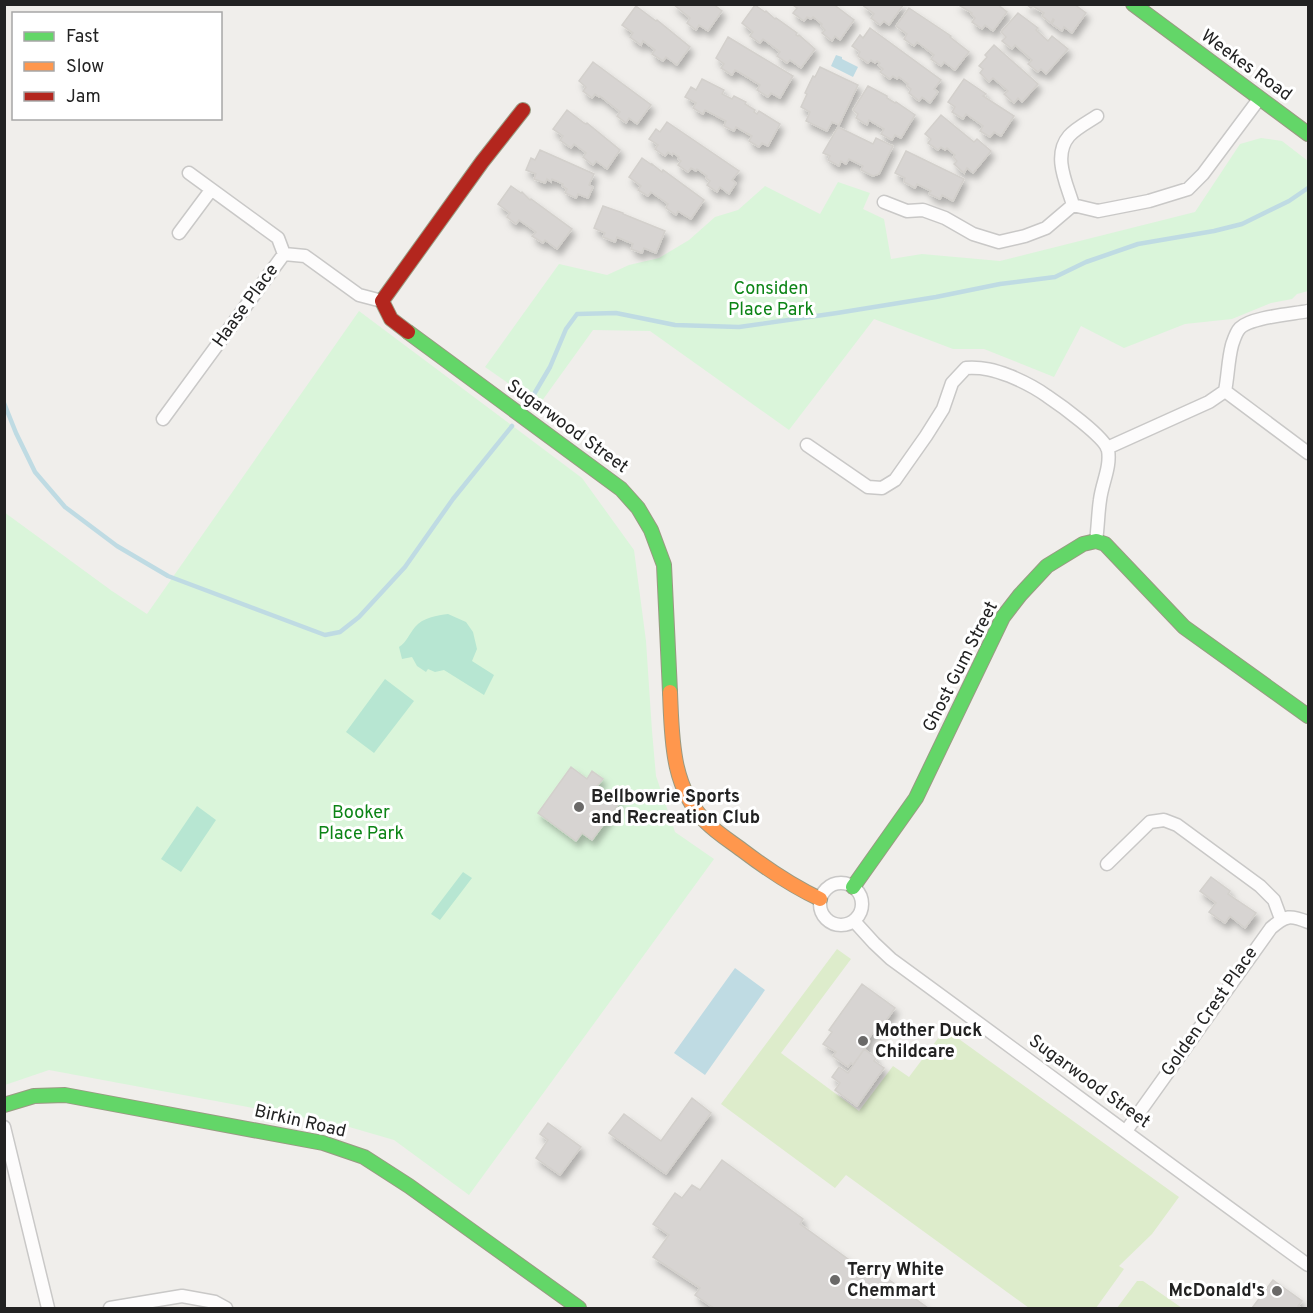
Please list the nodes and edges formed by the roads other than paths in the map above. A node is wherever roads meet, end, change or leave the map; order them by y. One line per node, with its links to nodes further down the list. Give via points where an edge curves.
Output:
1 (1133, 4): 2 (street, Weekes Road)
2 (1259, 99): 5 (street, Weekes Road); 9 (street, via 1188,189 1098,211)
3 (523, 110): 12 (street)
4 (1097, 116): 9 (street, via 1070,136 1062,148 1060,162)
5 (1308, 134)
6 (189, 174): 7 (street)
7 (212, 190): 10 (street); 11 (street, via 278,238)
8 (884, 202): 9 (street, via 907,211 923,210 999,242 1046,228)
9 (1074, 205)
10 (178, 233)
11 (284, 254): 12 (street, Haase Place, via 305,256 359,295); 15 (street, Haase Place)
12 (382, 301): 23 (street, Sugarwood Street, via 391,319 621,489 638,508 664,565 673,750 686,796 707,824 791,884)
13 (1308, 311): 14 (street, via 1261,318 1241,326 1232,346)
14 (1225, 391): 17 (street); 18 (street)
15 (163, 419)
16 (807, 445): 17 (street, via 868,487 882,488 895,480 926,436 943,409 952,383 966,368 983,367 1045,394 1100,437)
17 (1107, 448): 19 (street)
18 (1308, 453)
19 (1096, 541): 20 (street, via 1105,544 1184,627); 22 (street, Ghost Gum Street, via 1080,545 1047,566 1003,617 916,798)
20 (1308, 716)
21 (1107, 864): 24 (street, via 1150,822 1164,820 1177,825 1260,886 1274,900)
22 (853, 887): 23 (street, via 842,883 831,886); 25 (street, via 862,906)
23 (820, 899): 25 (street, via 820,911 832,924 843,926)
24 (1281, 919): 26 (street, via 1294,916); 29 (street, Golden Crest Place)
25 (854, 921): 29 (street, Sugarwood Street, via 891,959)
26 (1308, 922)
27 (4, 1105): 34 (street, Birkin Road, via 34,1096 65,1095 323,1143 364,1157)
28 (4, 1127): 31 (street)
29 (1126, 1131): 30 (street, Sugarwood Street)
30 (1308, 1265)
31 (48, 1308)
32 (110, 1308): 33 (street, via 182,1296)
33 (226, 1308)
34 (579, 1308)

